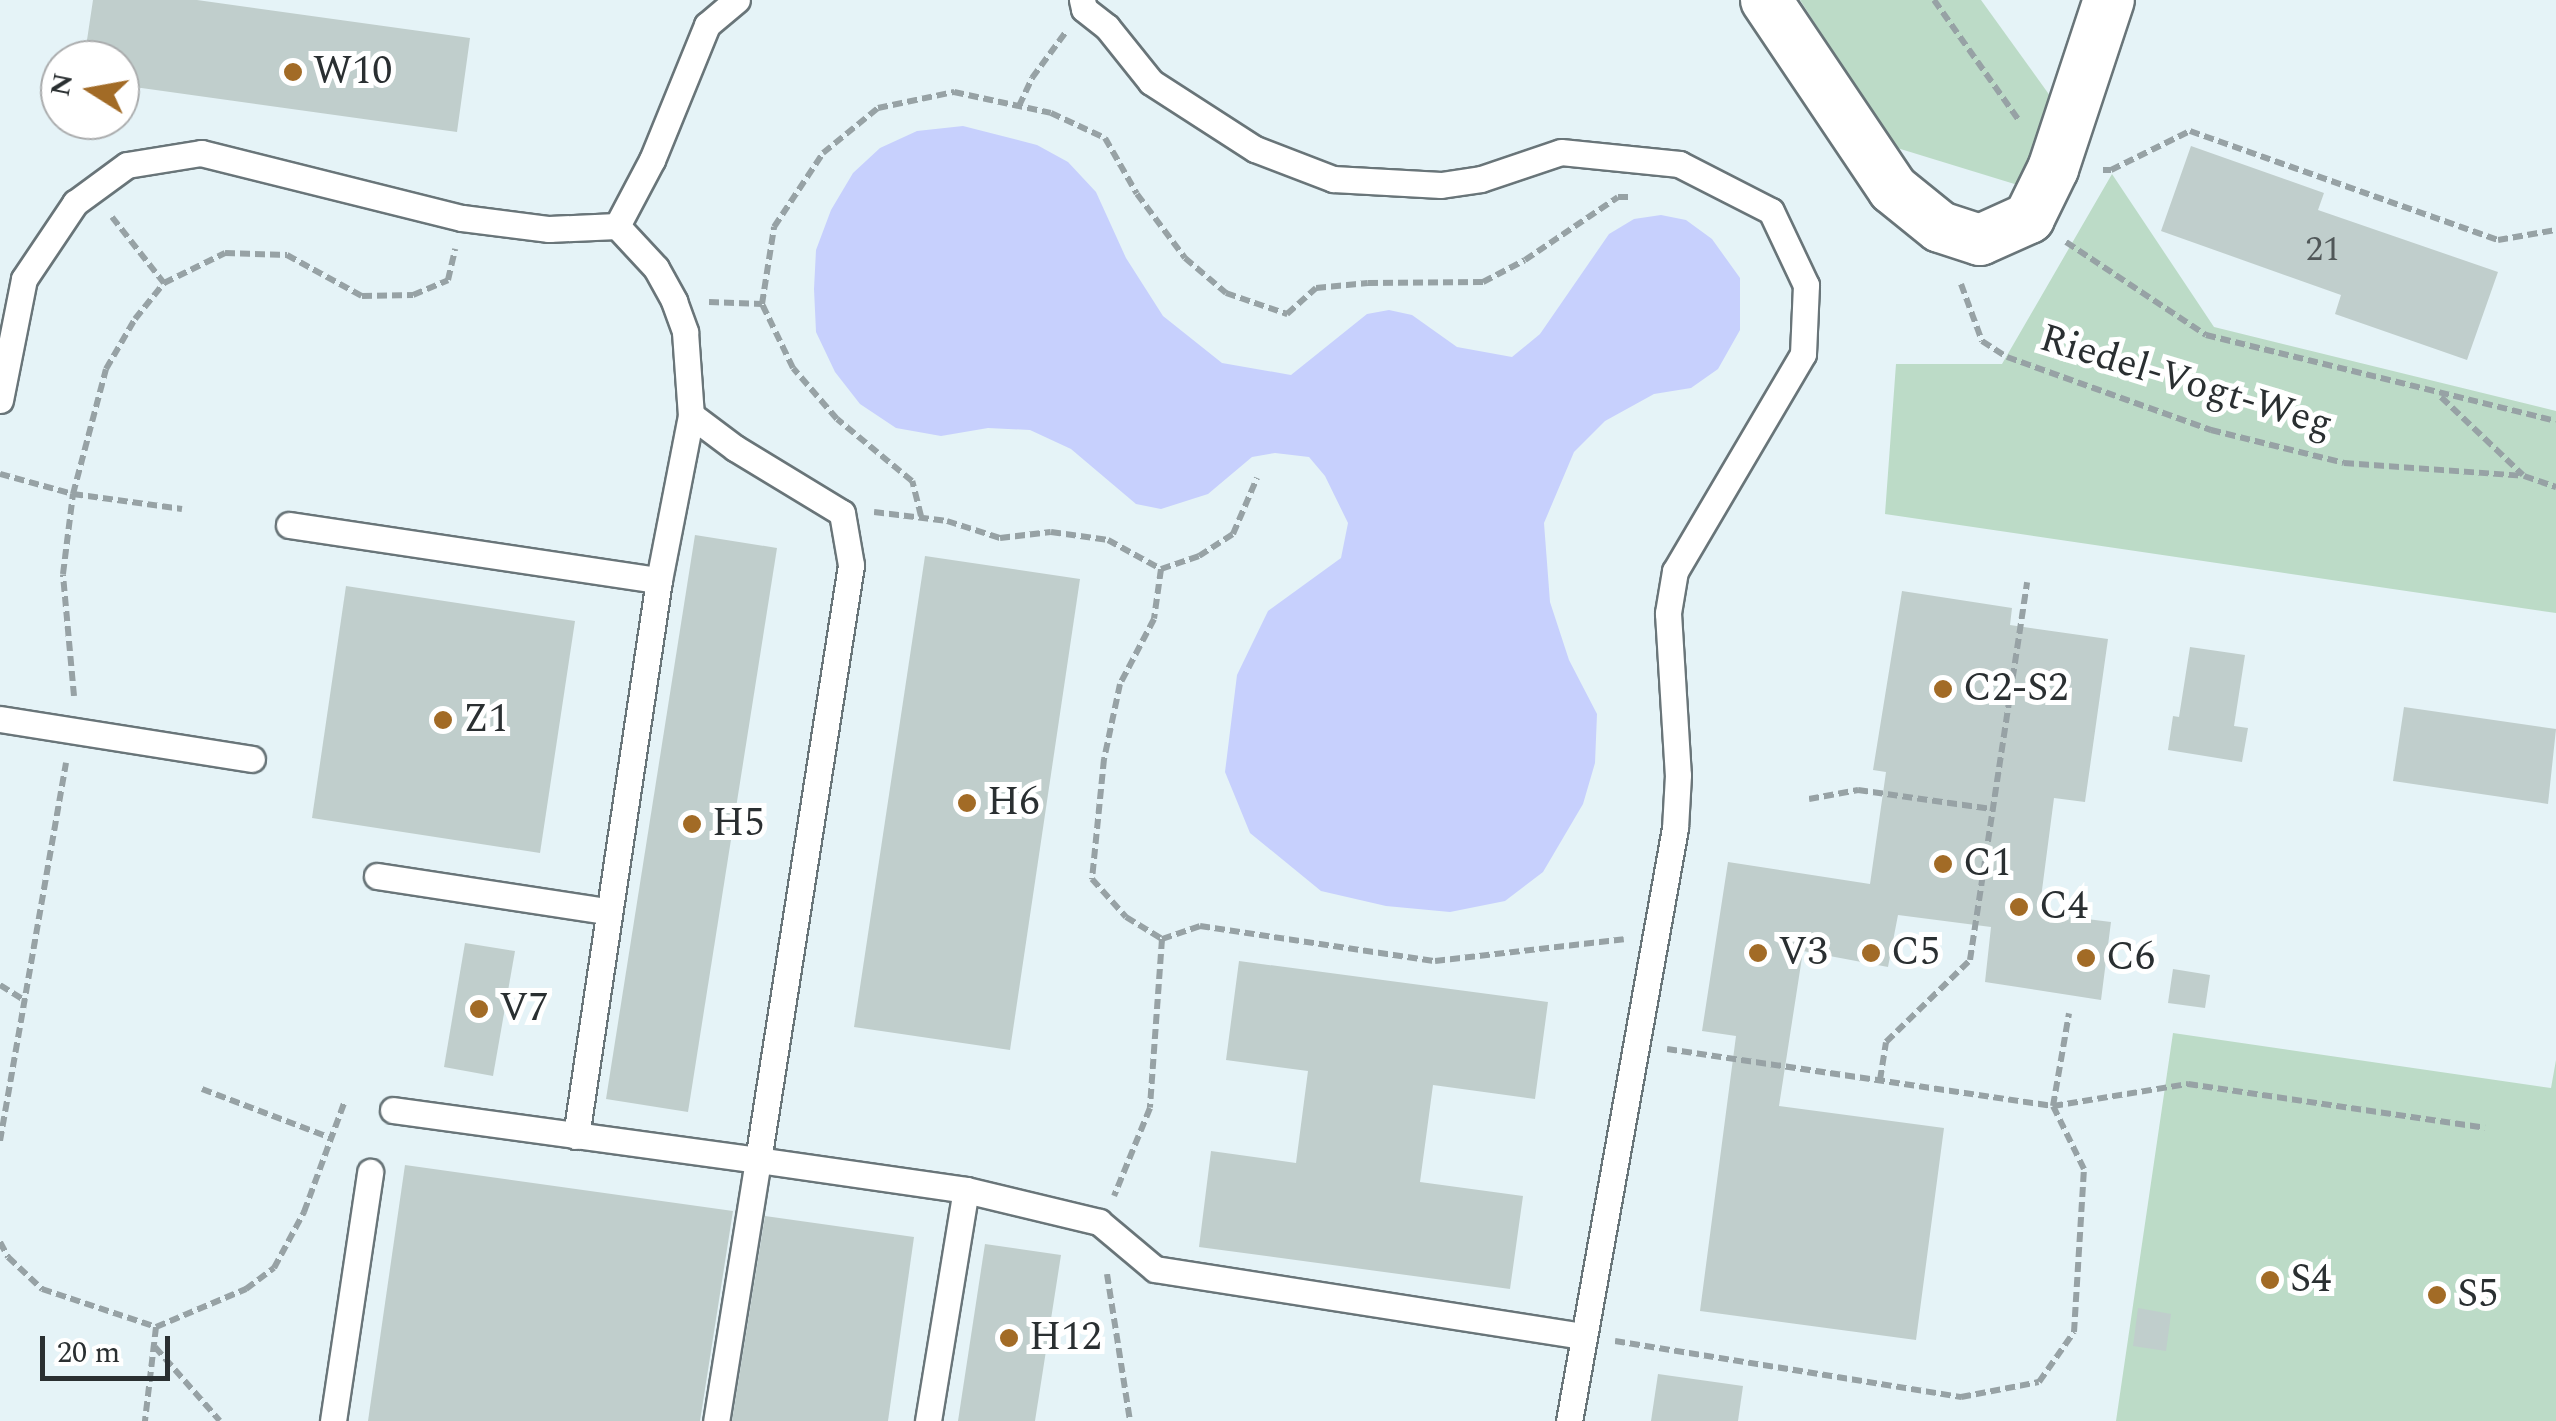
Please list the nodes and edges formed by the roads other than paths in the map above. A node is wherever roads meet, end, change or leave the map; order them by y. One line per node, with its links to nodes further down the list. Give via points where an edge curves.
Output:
1 (738, 0): 5 (lane, via 707,25)
2 (1082, 0): 19 (lane, via 1151,82 1255,149 1333,178 1441,185 1561,152 1679,164 1771,210 1806,285 1803,354 1675,571 1668,650 1678,775 1675,828)
3 (1766, 0): 4 (street, via 1892,190 1940,227 1980,240 2029,218 2053,169)
4 (2109, 0)
5 (617, 226): 6 (lane, via 549,229 462,218 201,153 127,166 75,203 24,279); 7 (lane, via 656,268 674,301 684,332)
6 (0, 400)
7 (691, 414): 9 (lane); 16 (lane, via 842,513 851,565)
8 (289, 526): 9 (lane)
9 (659, 580): 13 (lane)
10 (0, 719): 11 (lane)
11 (252, 759)
12 (377, 876): 13 (lane)
13 (608, 911): 15 (lane)
14 (393, 1110): 15 (lane)
15 (576, 1136): 16 (lane)
16 (758, 1160): 18 (lane); 21 (lane)
17 (370, 1172): 20 (lane)
18 (966, 1190): 19 (lane, via 1099,1222 1155,1269); 22 (lane)
19 (1584, 1336): 23 (lane)
20 (333, 1421)
21 (716, 1421)
22 (928, 1421)
23 (1569, 1421)

